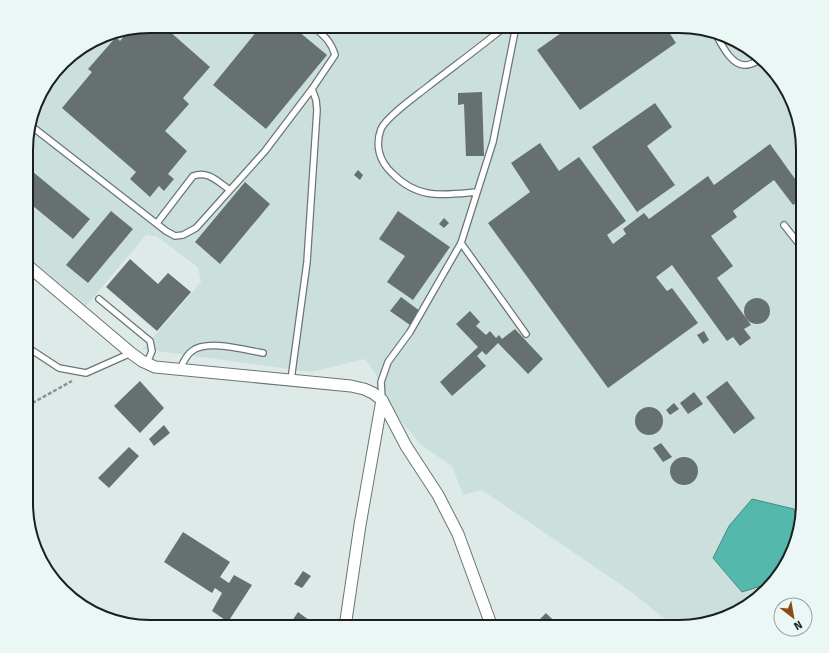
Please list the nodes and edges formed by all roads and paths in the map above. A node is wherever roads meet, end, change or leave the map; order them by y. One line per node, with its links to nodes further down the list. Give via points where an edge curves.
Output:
1 (321, 33): 6 (lane, via 333,46 336,56)
2 (497, 33): 9 (lane, via 400,109 382,127 378,140 378,152 385,167 396,178 418,192 438,195)
3 (515, 33): 9 (lane, via 493,142)
4 (720, 41): 5 (lane, via 731,58 737,62 748,65)
5 (756, 62)
6 (312, 89): 8 (lane, via 265,151); 23 (lane, via 317,110 307,262)
7 (35, 129): 10 (lane)
8 (230, 190): 10 (lane, via 190,232 175,236); 10 (lane, via 207,174 200,173 194,176)
9 (477, 192): 13 (lane)
10 (157, 223)
11 (784, 225): 12 (lane)
12 (796, 240)
13 (460, 243): 16 (lane); 24 (lane, via 410,332 388,362 381,382)
14 (33, 270): 18 (street)
15 (99, 298): 20 (lane, via 150,341 152,351)
16 (526, 334)
17 (33, 352): 22 (lane, via 60,368)
18 (131, 353): 20 (street); 22 (lane)
19 (263, 353): 21 (lane, via 212,345 202,346 193,349)
20 (147, 363): 21 (street, via 155,367)
21 (180, 369): 23 (street)
22 (86, 372): 25 (path)
23 (291, 380): 24 (street, via 364,388)
24 (382, 400): 26 (street, via 358,533); 27 (street, via 458,534)
25 (33, 402)
26 (347, 620)
27 (489, 620)

